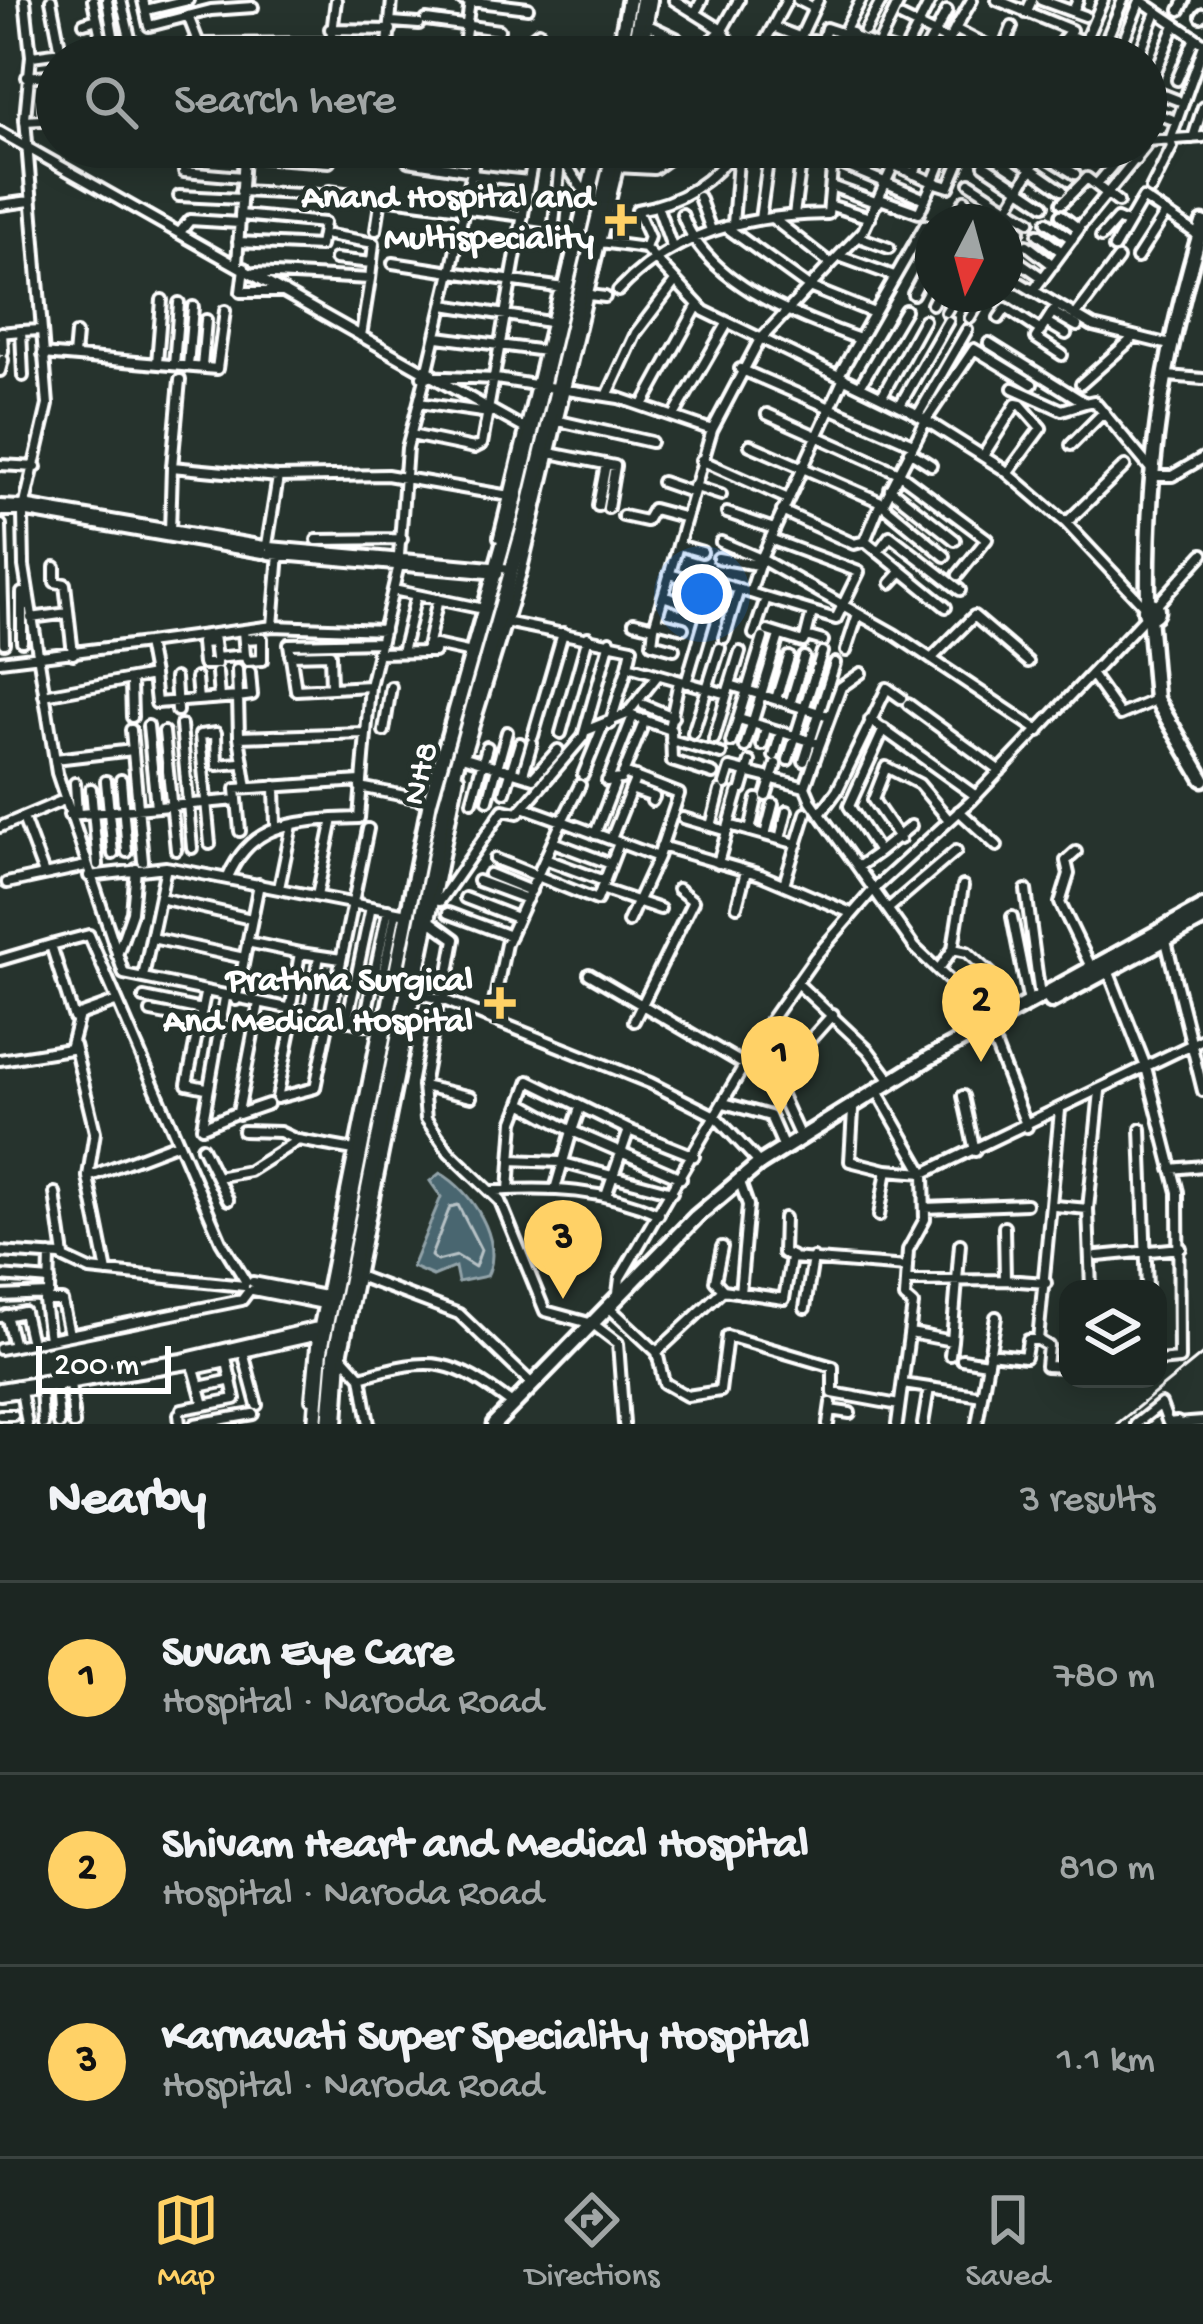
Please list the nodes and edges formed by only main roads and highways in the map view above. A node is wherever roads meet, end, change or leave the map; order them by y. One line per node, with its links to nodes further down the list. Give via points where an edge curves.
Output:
1 (628, 0): 3 (main road)
2 (643, 0): 4 (main road)
3 (621, 36)
4 (638, 36)
5 (594, 168): 8 (main road, NH8, via 548,352)
6 (615, 168): 8 (main road, NH8)
7 (1202, 232): 9 (main road); 9 (main road, via 1170,345)
8 (551, 387): 10 (main road, NH8); 10 (main road, NH8, via 529,431)
9 (1150, 473): 11 (main road)
10 (500, 571): 15 (main road, NH8, via 397,912); 15 (main road, NH8, via 502,621 455,766 426,917)
11 (1150, 610): 12 (main road, via 1160,698); 12 (main road, via 1156,699)
12 (1202, 768)
13 (1203, 907): 16 (main road)
14 (1203, 919): 16 (main road)
15 (394, 986): 21 (main road, NH8, via 320,1332); 22 (main road, NH8)
16 (993, 1029): 17 (main road); 17 (main road)
17 (878, 1092): 18 (main road); 18 (main road)
18 (760, 1165): 19 (main road); 19 (main road, via 696,1217)
19 (615, 1305): 20 (main road)
20 (595, 1326): 23 (main road); 23 (main road)
21 (313, 1424)
22 (334, 1424)
23 (498, 1424)

